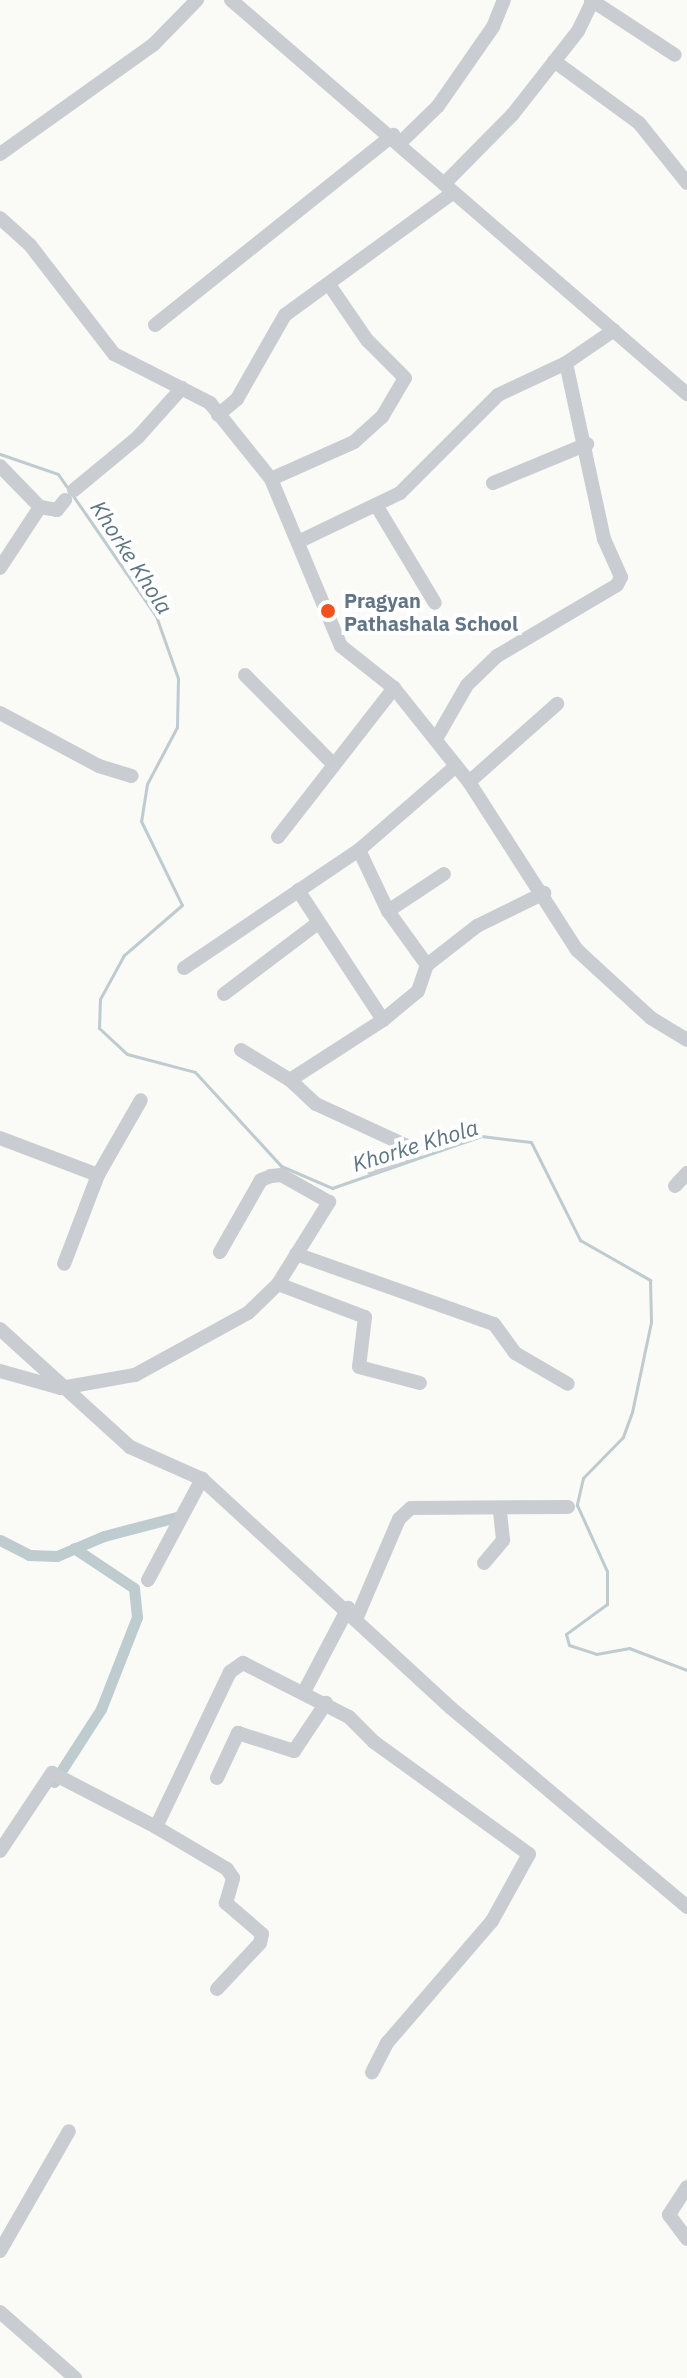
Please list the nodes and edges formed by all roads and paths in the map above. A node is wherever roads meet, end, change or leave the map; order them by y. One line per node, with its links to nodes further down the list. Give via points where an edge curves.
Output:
1 (197, 0): 8 (street, via 154,44)
2 (231, 0): 7 (street)
3 (504, 0): 7 (street, via 493,27 438,106)
4 (592, 0): 5 (street); 6 (street)
5 (675, 55)
6 (554, 61): 9 (street, via 639,123); 10 (street)
7 (397, 138): 10 (street); 13 (street)
8 (0, 154)
9 (687, 183)
10 (448, 188): 12 (street); 14 (street)
11 (0, 218): 16 (street, via 30,245 114,354)
12 (330, 286): 18 (street, via 285,315 237,399); 21 (street, via 380,356 405,378 382,417 354,442)
13 (155, 325)
14 (614, 330): 15 (street); 17 (street)
15 (566, 363): 19 (street); 23 (street, via 498,395 426,472)
16 (182, 388): 18 (street); 24 (street, via 138,437 57,510)
17 (687, 394)
18 (218, 415): 21 (street)
19 (587, 444): 22 (street); 32 (street, via 604,539 619,567 617,585 497,656 467,685)
20 (0, 466): 24 (street)
21 (271, 479): 25 (street)
22 (493, 483)
23 (376, 505): 25 (street); 27 (street)
24 (40, 507): 26 (street)
25 (300, 541): 29 (street, via 341,646)
26 (0, 568)
27 (435, 603)
28 (245, 675): 33 (street)
29 (394, 688): 32 (street); 33 (street)
30 (557, 704): 36 (street)
31 (0, 713): 35 (street, via 99,766)
32 (436, 739): 34 (street)
33 (332, 763): 37 (street)
34 (456, 766): 36 (street); 38 (street)
35 (132, 776)
36 (469, 782): 41 (street)
37 (278, 837)
38 (359, 850): 40 (street); 42 (street)
39 (444, 874): 42 (street)
40 (298, 890): 43 (street); 45 (street)
41 (544, 893): 44 (street, via 477,926); 48 (street, via 577,950 651,1018)
42 (388, 911): 44 (street)
43 (318, 923): 46 (street); 47 (street)
44 (427, 965): 47 (street, via 425,982)
45 (184, 968)
46 (224, 994)
47 (383, 1020): 50 (street)
48 (687, 1040)
49 (241, 1050): 50 (street)
50 (290, 1080): 53 (street, via 316,1104 401,1138 406,1155)
51 (141, 1100): 55 (street)
52 (0, 1138): 55 (street)
53 (371, 1168)
54 (687, 1173): 56 (street)
55 (98, 1175): 59 (street)
56 (675, 1186)
57 (220, 1252): 58 (street, via 261,1180 281,1175 329,1202)
58 (296, 1254): 60 (street); 64 (street, via 494,1324 515,1353)
59 (64, 1264)
60 (278, 1284): 63 (street, via 365,1317 359,1367); 65 (street, via 248,1313 135,1375)
61 (0, 1329): 65 (street)
62 (0, 1371): 65 (street)
63 (420, 1383)
64 (568, 1384)
65 (61, 1388): 66 (street, via 130,1447)
66 (202, 1479): 70 (street); 71 (street)
67 (568, 1507): 68 (street)
68 (500, 1509): 69 (street, via 503,1540); 71 (street, via 403,1513)
69 (484, 1563)
70 (148, 1580)
71 (353, 1612): 72 (street); 77 (street, via 451,1708)
72 (305, 1690): 73 (street); 75 (street, via 243,1663 235,1666)
73 (326, 1703): 74 (street, via 294,1751 238,1733); 79 (street, via 529,1854 492,1921 387,2043)
74 (217, 1778)
75 (156, 1827): 76 (street, via 52,1773); 78 (street, via 227,1869 233,1878 226,1903 262,1934 260,1943)
76 (0, 1851)
77 (687, 1907)
78 (217, 1989)
79 (372, 2072)
80 (69, 2131): 83 (street)
81 (687, 2187): 82 (street, via 669,2215)
82 (687, 2239)
83 (0, 2251)
84 (0, 2312): 85 (street)
85 (75, 2378)

